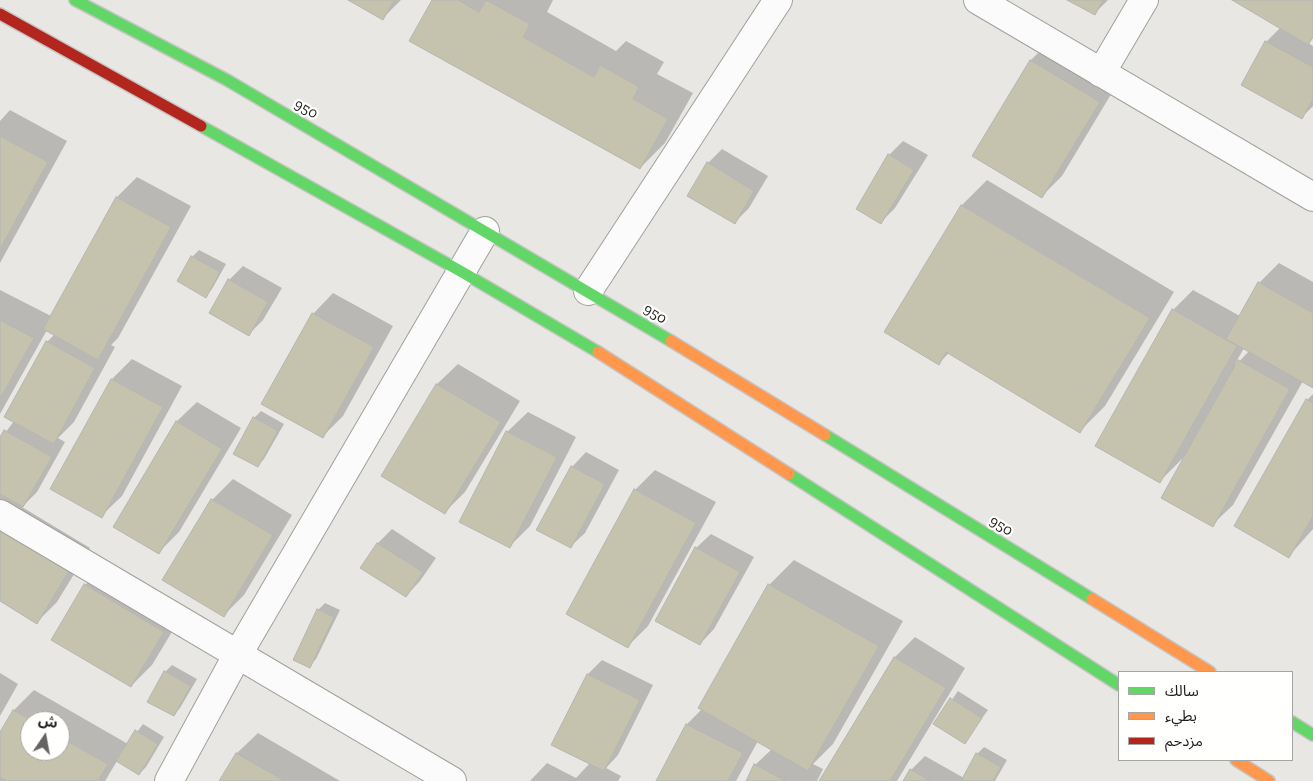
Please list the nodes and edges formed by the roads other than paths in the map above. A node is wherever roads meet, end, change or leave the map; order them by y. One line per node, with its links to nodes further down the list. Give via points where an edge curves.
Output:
1 (75, 0): 8 (main road, 950 / 950, via 227,80)
2 (778, 0): 10 (street)
3 (978, 0): 6 (street)
4 (1144, 0): 6 (street)
5 (0, 14): 9 (main road)
6 (1101, 73): 7 (street)
7 (1310, 189)
8 (485, 231): 9 (street); 10 (main road, 950 / 950)
9 (462, 272): 12 (street); 14 (main road, via 599,353)
10 (588, 291): 13 (main road, 950 / 950)
11 (0, 514): 12 (street)
12 (238, 654): 18 (street); 19 (street)
13 (1208, 671)
14 (1118, 685)
15 (1293, 723): 16 (main road)
16 (1313, 735)
17 (1238, 761): 20 (main road)
18 (169, 781)
19 (452, 781)
20 (1269, 781)

